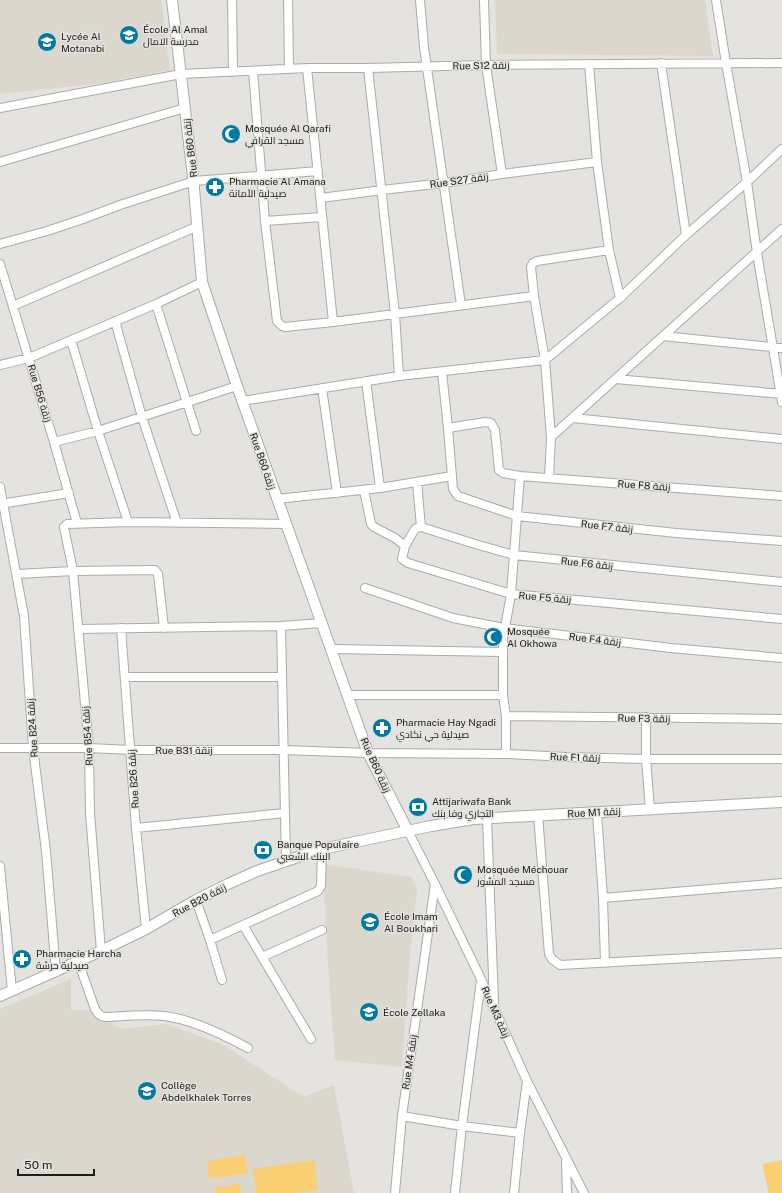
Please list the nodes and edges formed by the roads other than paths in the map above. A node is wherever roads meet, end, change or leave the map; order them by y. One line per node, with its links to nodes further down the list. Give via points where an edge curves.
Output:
1 (172, 0): 18 (street, Rue B60 زنقة)
2 (232, 0): 17 (street)
3 (288, 0): 13 (street)
4 (420, 0): 12 (street)
5 (484, 0): 11 (street)
6 (716, 0): 8 (street)
7 (660, 63): 8 (street, Rue S12 زنقة); 10 (street, Rue S12 زنقة); 36 (street)
8 (726, 63): 9 (street, Rue S12 زنقة); 28 (street)
9 (782, 63)
10 (589, 64): 11 (street, Rue S12 زنقة); 23 (street)
11 (486, 65): 12 (street, Rue S12 زنقة); 25 (street)
12 (427, 66): 15 (street, Rue S12 زنقة); 29 (street)
13 (289, 68): 14 (street, Rue S12 زنقة); 16 (street, Rue S12 زنقة)
14 (307, 68): 15 (street, Rue S12 زنقة); 24 (street)
15 (368, 68): 30 (street)
16 (253, 70): 17 (street, Rue S12 زنقة); 26 (street)
17 (233, 72): 18 (street, Rue S12 زنقة)
18 (181, 74): 19 (street, Rue S12 زنقة); 20 (street, Rue B60 زنقة)
19 (0, 108)
20 (185, 108): 22 (street); 27 (street, Rue B60 زنقة)
21 (782, 149): 28 (street)
22 (0, 162)
23 (597, 162): 25 (street, Rue S27 زنقة); 38 (street)
24 (318, 171): 26 (street); 31 (street)
25 (502, 174): 29 (street, Rue S27 زنقة)
26 (262, 175): 27 (street); 33 (street)
27 (194, 181): 34 (street, Rue B60 زنقة); 37 (street, via 47,231)
28 (747, 182): 36 (street); 39 (street)
29 (444, 184): 30 (street, Rue S27 زنقة); 45 (street)
30 (382, 190): 31 (street, Rue S27 زنقة); 47 (street)
31 (321, 198): 32 (street)
32 (322, 217): 33 (street); 49 (street)
33 (265, 221): 49 (street, via 277,321 285,327)
34 (198, 226): 41 (street, Rue B60 زنقة); 46 (street)
35 (782, 230): 39 (street)
36 (686, 235): 43 (street)
37 (0, 244)
38 (609, 250): 42 (street, via 533,263 531,267); 43 (street)
39 (757, 253): 50 (street); 52 (street)
40 (0, 264): 46 (street, Rue B56 زنقة)
41 (202, 282): 44 (street); 61 (street, Rue B60 زنقة)
42 (534, 296): 45 (street); 55 (street)
43 (620, 298): 55 (street)
44 (156, 304): 48 (street); 65 (street)
45 (461, 305): 47 (street)
46 (14, 306): 54 (street, Rue B56 زنقة)
47 (395, 314): 49 (street); 58 (street)
48 (115, 321): 51 (street); 66 (street)
49 (333, 322)
50 (663, 336): 52 (street); 59 (street)
51 (71, 340): 54 (street); 69 (street)
52 (773, 347): 53 (street); 63 (street)
53 (782, 348)
54 (29, 358): 56 (street); 73 (street, Rue B56 زنقة)
55 (546, 360): 57 (street); 71 (street)
56 (0, 365)
57 (442, 372): 58 (street); 68 (street)
58 (400, 376): 60 (street)
59 (616, 379): 63 (street); 67 (street)
60 (366, 381): 62 (street); 79 (street)
61 (237, 386): 64 (street, Rue B60 زنقة); 65 (street)
62 (322, 388): 64 (street); 82 (street)
63 (782, 397)
64 (242, 401): 84 (street, Rue B60 زنقة)
65 (186, 402): 66 (street); 70 (street)
66 (142, 416): 69 (street); 89 (street)
67 (573, 418): 71 (street); 72 (street)
68 (448, 428): 74 (street); 75 (street, Rue F8 زنقة, via 491,423 495,430 499,470)
69 (98, 431): 73 (street); 87 (street)
70 (196, 431)
71 (551, 437): 76 (street)
72 (782, 440)
73 (54, 442): 81 (street, Rue B56 زنقة)
74 (452, 476): 77 (street); 86 (street, Rue F7 زنقة, via 453,489 458,496)
75 (520, 476): 76 (street, Rue F8 زنقة); 86 (street)
76 (549, 478): 83 (street, Rue F8 زنقة)
77 (417, 482): 79 (street); 91 (street)
78 (0, 487): 85 (street, Rue B24 زنقة)
79 (380, 488): 80 (street)
80 (364, 490): 82 (street); 93 (street, via 371,524)
81 (69, 493): 85 (street); 88 (street, Rue B56 زنقة)
82 (337, 493): 84 (street)
83 (782, 496)
84 (277, 499): 90 (street, Rue B60 زنقة)
85 (2, 503): 96 (street, Rue B24 زنقة)
86 (517, 516): 92 (street, Rue F7 زنقة); 94 (street)
87 (128, 522): 88 (street); 89 (street)
88 (77, 523): 95 (street, Rue B54 زنقة, via 64,527)
89 (177, 523): 90 (street)
90 (287, 524): 101 (street, Rue B60 زنقة)
91 (421, 527): 93 (street, via 415,529); 94 (street, Rue F6 زنقة)
92 (782, 541)
93 (405, 546): 99 (street, Rue F5 زنقة, via 402,559 405,562)
94 (514, 555): 97 (street, Rue F6 زنقة); 99 (street)
95 (72, 571): 96 (street); 104 (street, via 156,571); 106 (street, Rue B54 زنقة)
96 (17, 574): 118 (street, Rue B24 زنقة, via 24,616)
97 (782, 582)
98 (365, 588): 105 (street, Rue F4 زنقة, via 453,618)
99 (511, 594): 100 (street, Rue F5 زنقة); 105 (street)
100 (782, 619)
101 (322, 623): 102 (street); 107 (street, Rue B60 زنقة)
102 (281, 626): 104 (street); 111 (street)
103 (121, 628): 104 (street); 106 (street); 110 (street, Rue B26 زنقة)
104 (164, 628)
105 (504, 628): 108 (street); 109 (street, Rue F4 زنقة)
106 (78, 629): 119 (street, Rue B54 زنقة)
107 (331, 649): 108 (street); 112 (street, Rue B60 زنقة)
108 (502, 652): 113 (street)
109 (782, 658)
110 (125, 677): 111 (street); 120 (street, Rue B26 زنقة)
111 (282, 677): 121 (street)
112 (348, 695): 113 (street); 122 (street, Rue B60 زنقة)
113 (503, 695): 114 (street)
114 (506, 716): 115 (street, Rue F3 زنقة); 123 (street)
115 (646, 718): 116 (street, Rue F3 زنقة); 124 (street)
116 (782, 719)
117 (0, 748): 118 (street, Rue B31 زنقة)
118 (33, 748): 119 (street, Rue B31 زنقة); 150 (street, Rue B24 زنقة, via 46,851)
119 (89, 748): 120 (street, Rue B31 زنقة); 145 (street, Rue B54 زنقة, via 90,813)
120 (131, 750): 121 (street, Rue B31 زنقة); 132 (street, Rue B26 زنقة)
121 (283, 750): 122 (street, Rue B31 زنقة); 129 (street)
122 (368, 752): 123 (street, Rue F1 زنقة); 133 (street, Rue B60 زنقة)
123 (506, 754): 124 (street, Rue F1 زنقة)
124 (646, 759): 125 (street, Rue F1 زنقة); 127 (street)
125 (782, 759)
126 (782, 802): 127 (street, Rue M1 زنقة)
127 (650, 809): 128 (street, Rue M1 زنقة)
128 (597, 812): 130 (street, Rue M1 زنقة); 139 (street)
129 (285, 813): 132 (street); 135 (street)
130 (538, 815): 131 (street, Rue M1 زنقة); 149 (street, via 549,954 560,965)
131 (487, 819): 133 (street, Rue M1 زنقة, via 459,821); 155 (street)
132 (136, 828): 142 (street, Rue B26 زنقة)
133 (408, 832): 134 (street, Rue B20 زنقة); 138 (street, Rue M3 زنقة)
134 (322, 849): 135 (street, Rue B20 زنقة); 141 (street, via 321,886 318,891)
135 (286, 861): 140 (street, Rue B20 زنقة)
136 (0, 866): 153 (street)
137 (782, 883): 139 (street)
138 (435, 884): 151 (street, Rue M3 زنقة); 159 (street, Rue M4 زنقة)
139 (603, 898): 149 (street)
140 (196, 900): 142 (street, Rue B20 زنقة); 144 (street)
141 (243, 925): 144 (street); 147 (street)
142 (146, 929): 145 (street, Rue B20 زنقة)
143 (322, 930): 147 (street)
144 (210, 940): 152 (street)
145 (101, 951): 148 (street, Rue B20 زنقة)
146 (782, 953): 149 (street)
147 (262, 957): 156 (street)
148 (78, 961): 150 (street, Rue B20 زنقة); 157 (street, via 95,1009 101,1016 173,1017 220,1033)
149 (605, 963)
150 (56, 972): 153 (street, Rue B20 زنقة)
151 (481, 979): 155 (street, Rue M3 زنقة); 160 (street)
152 (222, 980)
153 (12, 991): 154 (street, Rue B20 زنقة)
154 (0, 996)
155 (494, 1006): 158 (street, Rue M3 زنقة)
156 (311, 1039)
157 (248, 1048)
158 (527, 1081): 161 (street); 162 (street, Rue M3 زنقة)
159 (402, 1116): 160 (street); 163 (street, Rue M4 زنقة)
160 (462, 1126): 161 (street); 164 (street)
161 (520, 1133): 165 (street)
162 (566, 1160): 166 (street); 167 (street, Rue M3 زنقة)
163 (395, 1193)
164 (455, 1193)
165 (514, 1193)
166 (566, 1193)
167 (584, 1193)

